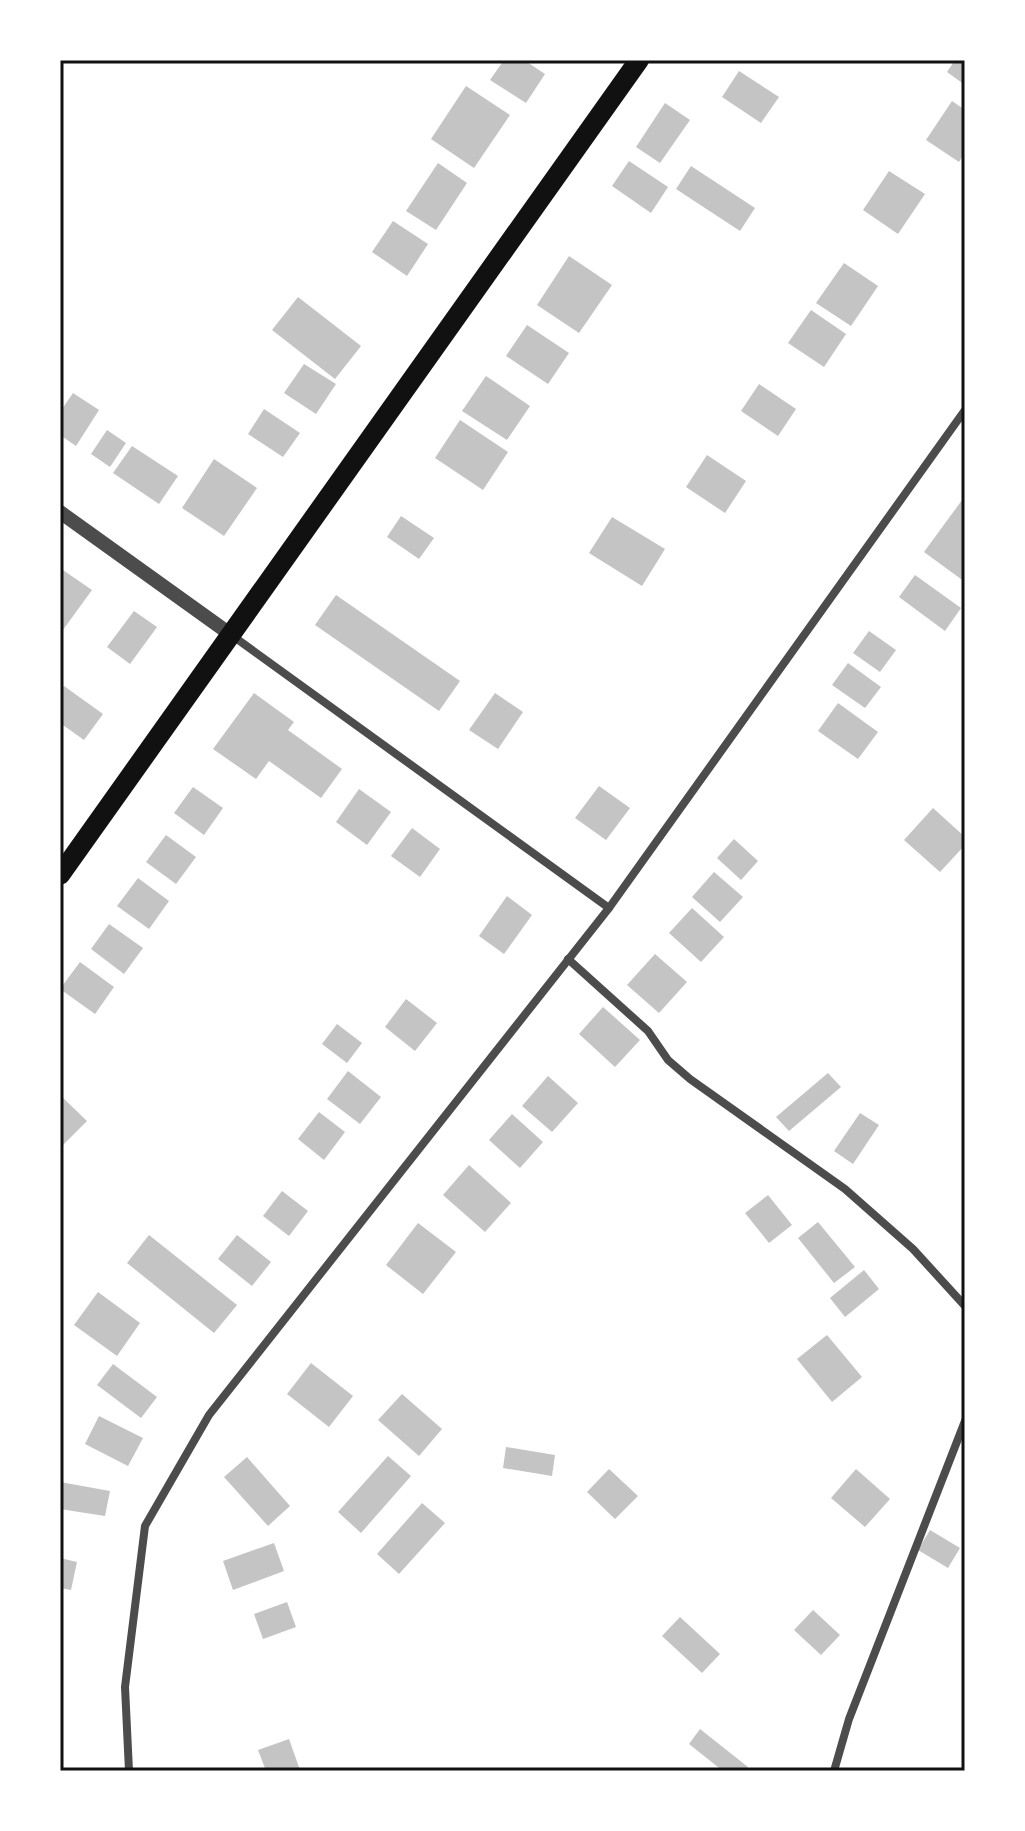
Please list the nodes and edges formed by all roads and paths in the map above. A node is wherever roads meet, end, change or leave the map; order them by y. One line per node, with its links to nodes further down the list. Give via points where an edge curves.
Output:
1 (639, 60): 4 (main road)
2 (965, 410): 6 (street)
3 (60, 512): 4 (street)
4 (230, 634): 5 (main road); 6 (street)
5 (60, 875)
6 (609, 908): 7 (street)
7 (568, 959): 8 (street, via 648,1031 668,1060 845,1189 913,1249); 10 (street, via 209,1415 145,1526 125,1687)
8 (965, 1306)
9 (965, 1421): 11 (street, via 849,1719)
10 (129, 1771)
11 (834, 1771)

